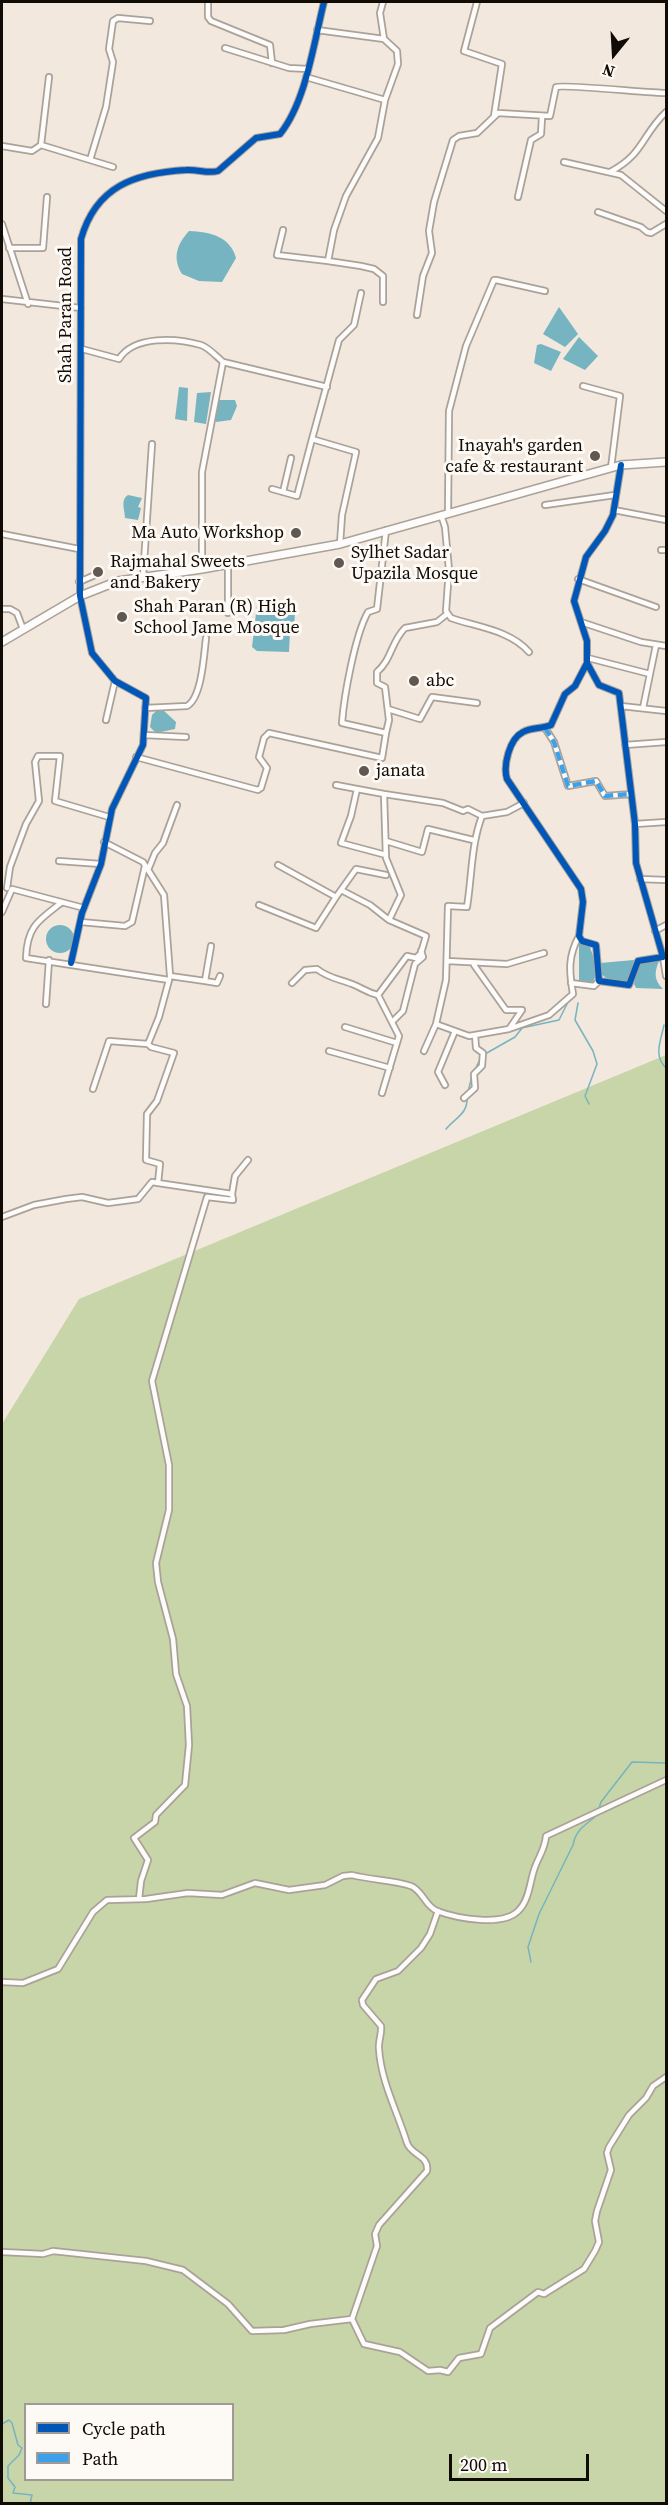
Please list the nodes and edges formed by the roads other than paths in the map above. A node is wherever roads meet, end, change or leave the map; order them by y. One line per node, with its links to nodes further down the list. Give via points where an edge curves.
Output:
1 (208, 2): 9 (street, via 211,21 270,45)
2 (324, 2): 6 (street, Shah Paran Road)
3 (383, 2): 7 (street, via 380,13)
4 (477, 2): 16 (street, via 464,51 502,63)
5 (150, 21): 20 (street, via 113,21 109,50 113,62 106,107)
6 (317, 30): 7 (street); 10 (street, Shah Paran Road)
7 (384, 39): 14 (street, via 397,51 398,64)
8 (225, 48): 9 (street)
9 (272, 63): 10 (street)
10 (308, 69): 12 (street, Shah Paran Road)
11 (49, 77): 18 (street)
12 (306, 77): 14 (street); 38 (street, Shah Paran Road, via 280,134 256,138 218,171 187,169 155,174 110,189 87,221 81,239)
13 (666, 93): 17 (street, via 561,85 556,87 550,117)
14 (385, 100): 32 (street, via 378,138 346,196)
15 (666, 112): 23 (street, via 628,162)
16 (494, 116): 17 (street, via 498,113); 39 (street, via 477,133 453,140 434,202 429,231 432,254 423,276)
17 (542, 117): 25 (street, via 541,134 531,140)
18 (40, 145): 19 (street, via 32,151); 20 (street)
19 (2, 146)
20 (90, 160): 22 (street)
21 (564, 162): 23 (street)
22 (113, 167)
23 (609, 172): 26 (street, via 621,175)
24 (47, 197): 31 (street, via 43,248)
25 (518, 197)
26 (666, 211)
27 (598, 212): 29 (street, via 651,233)
28 (2, 224): 31 (street)
29 (666, 224)
30 (283, 230): 32 (street, via 277,255)
31 (9, 248): 37 (street)
32 (328, 261): 36 (street, via 374,269 383,276)
33 (545, 291): 55 (street, via 496,280 489,290 466,346 449,411)
34 (361, 294): 43 (street, via 354,325 339,340)
35 (2, 299): 37 (street)
36 (383, 302)
37 (28, 304): 38 (street)
38 (81, 308): 40 (street, Shah Paran Road)
39 (417, 315)
40 (82, 349): 41 (street, via 119,359 124,351 157,338 202,345); 60 (street, Shah Paran Road)
41 (223, 362): 43 (street); 62 (street, via 202,471)
42 (583, 386): 49 (street, via 620,396)
43 (327, 387): 44 (street)
44 (312, 439): 51 (street, via 297,496); 59 (street, via 356,452)
45 (152, 444): 64 (street)
46 (291, 458): 51 (street)
47 (666, 462): 48 (highway)
48 (621, 465): 49 (highway); 52 (street)
49 (610, 468): 55 (highway)
50 (272, 489): 51 (street)
51 (283, 492)
52 (615, 495): 53 (street); 54 (street)
53 (545, 505)
54 (614, 510): 56 (street); 65 (street, via 605,531 586,557)
55 (444, 514): 57 (highway); 71 (street)
56 (666, 520)
57 (386, 530): 59 (highway); 90 (street, via 377,609 368,612 364,621 342,723)
58 (2, 534): 60 (street)
59 (340, 544): 61 (highway)
60 (79, 549): 66 (street, Shah Paran Road)
61 (228, 564): 62 (highway); 70 (street)
62 (202, 569): 64 (highway)
63 (95, 575): 66 (street)
64 (143, 577): 67 (highway, via 118,581)
65 (578, 579): 68 (street); 72 (street, via 574,602)
66 (79, 582): 67 (street, Shah Paran Road)
67 (80, 596): 73 (highway); 81 (street, Shah Paran Road, via 92,653)
68 (656, 608)
69 (2, 609): 73 (street, via 15,610)
70 (228, 613)
71 (447, 614): 78 (street, via 504,635); 86 (street, via 437,622 405,628 398,635 391,656 377,672 377,683 385,687)
72 (582, 622): 76 (street); 79 (street)
73 (23, 629): 75 (highway)
74 (206, 638): 84 (street, via 202,675 192,703)
75 (2, 642)
76 (656, 645): 77 (street); 80 (street)
77 (666, 646)
78 (529, 652)
79 (588, 661): 80 (street); 83 (street, via 599,685 619,693); 89 (street, via 575,686 565,694 555,720)
80 (650, 674): 85 (street)
81 (115, 681): 84 (street, via 145,695); 88 (street)
82 (477, 703): 86 (street, via 432,697 420,718)
83 (621, 706): 85 (street); 94 (street)
84 (145, 708): 91 (street)
85 (643, 708): 87 (street)
86 (388, 710): 90 (street)
87 (666, 711)
88 (106, 720)
89 (545, 728): 99 (street, via 568,786 596,781 605,796); 100 (street, via 522,732 505,765 507,779)
90 (386, 733): 95 (street, via 379,759 269,733 259,757 267,768 261,790)
91 (144, 735): 92 (street); 95 (street)
92 (186, 737)
93 (666, 741): 94 (street)
94 (625, 745): 99 (street)
95 (136, 757): 102 (street)
96 (336, 785): 97 (street)
97 (357, 789): 98 (street); 109 (street, via 341,843)
98 (384, 794): 103 (street, via 442,803); 107 (street)
99 (631, 794): 105 (street)
100 (524, 803): 103 (street, via 507,812); 128 (street, via 581,889)
101 (177, 806): 113 (street, via 163,843)
102 (110, 816): 108 (street); 117 (street, via 55,801 60,756 38,756 39,801 10,867)
103 (482, 816): 106 (street)
104 (666, 822): 105 (street)
105 (635, 824): 115 (street)
106 (473, 840): 107 (street, via 428,829 422,852); 134 (street, via 467,907 448,906)
107 (386, 841): 109 (street)
108 (104, 842): 111 (street); 113 (street)
109 (386, 855): 124 (street, via 401,895)
110 (59, 861): 111 (street)
111 (101, 864): 122 (street)
112 (278, 865): 119 (street)
113 (147, 868): 125 (street, via 132,922 125,926); 139 (street, via 164,895)
114 (386, 875): 118 (street, via 356,869)
115 (640, 879): 116 (street); 127 (street)
116 (666, 880)
117 (7, 888): 120 (street); 123 (street)
118 (341, 890): 119 (street); 124 (street)
119 (336, 897): 121 (street, via 316,928)
120 (61, 903): 122 (street); 133 (street, via 36,922 26,947 26,958)
121 (259, 905)
122 (84, 908): 125 (street)
123 (2, 912)
124 (389, 920): 130 (street, via 426,936)
125 (81, 922): 135 (street)
126 (666, 925): 127 (street)
127 (655, 931): 132 (street)
128 (579, 936): 141 (street, via 582,941 597,945); 143 (street, via 570,952)
129 (211, 946): 140 (street)
130 (422, 951): 144 (street, via 416,958 407,956); 146 (street, via 403,1011)
131 (544, 953): 136 (street, via 507,964)
132 (663, 957): 138 (street); 141 (street, via 638,961 629,985)
133 (49, 960): 135 (street); 145 (street)
134 (447, 961): 136 (street); 147 (street, via 444,998)
135 (71, 963): 139 (street)
136 (474, 965): 149 (street, via 506,1010 522,1010)
137 (220, 976): 140 (street, via 217,983)
138 (666, 976)
139 (169, 977): 140 (street); 153 (street)
140 (205, 981)
141 (599, 981): 143 (street, via 594,986)
142 (292, 983): 144 (street, via 305,970 317,969 363,992)
143 (571, 983): 149 (street, via 573,994 549,1016)
144 (378, 995): 146 (street)
145 (46, 1004)
146 (392, 1022): 152 (street, via 399,1036)
147 (436, 1024): 150 (street); 155 (street)
148 (345, 1027): 152 (street)
149 (509, 1029): 151 (street)
150 (455, 1031): 151 (street); 157 (street, via 438,1072)
151 (475, 1035): 160 (street, via 476,1048 483,1053 482,1066 474,1074 475,1088)
152 (397, 1042): 156 (street)
153 (148, 1044): 158 (street, via 109,1041); 162 (street, via 174,1053 157,1101 147,1114 146,1160 160,1164)
154 (329, 1051): 156 (street)
155 (424, 1051)
156 (390, 1068): 159 (street)
157 (446, 1085)
158 (93, 1089)
159 (382, 1094)
160 (464, 1098)
161 (248, 1160): 163 (street, via 235,1176)
162 (158, 1183): 163 (street); 164 (street, via 152,1182 138,1199 108,1203 82,1197 66,1199 34,1204)
163 (232, 1194): 166 (street, via 233,1200 207,1197 152,1381 169,1465 169,1510 156,1563 173,1639 176,1674 187,1706 189,1745 185,1785 156,1815 155,1822 135,1838 148,1860)
164 (2, 1217)
165 (666, 1780): 167 (street, via 546,1836 545,1849 534,1867 524,1902 515,1913 476,1920)
166 (139, 1899): 167 (street, via 188,1893 222,1895 255,1883 289,1890 325,1885 352,1875 414,1887); 168 (street, via 112,1899 98,1906 58,1969 23,1983)
167 (438, 1911): 171 (street, via 421,1948 398,1971 376,1979 362,2000 381,2026 382,2074 408,2145 426,2159 428,2166 379,2225 375,2234 377,2246)
168 (2, 1982)
169 (666, 2076): 171 (street, via 629,2115 609,2147 611,2170 595,2222 599,2242 584,2269 555,2289 544,2294 538,2292 508,2312 490,2328 481,2354 459,2358 448,2372 429,2371 400,2352 364,2344)
170 (2, 2252): 171 (street, via 83,2253 183,2270 228,2304 252,2331)
171 (352, 2319)

